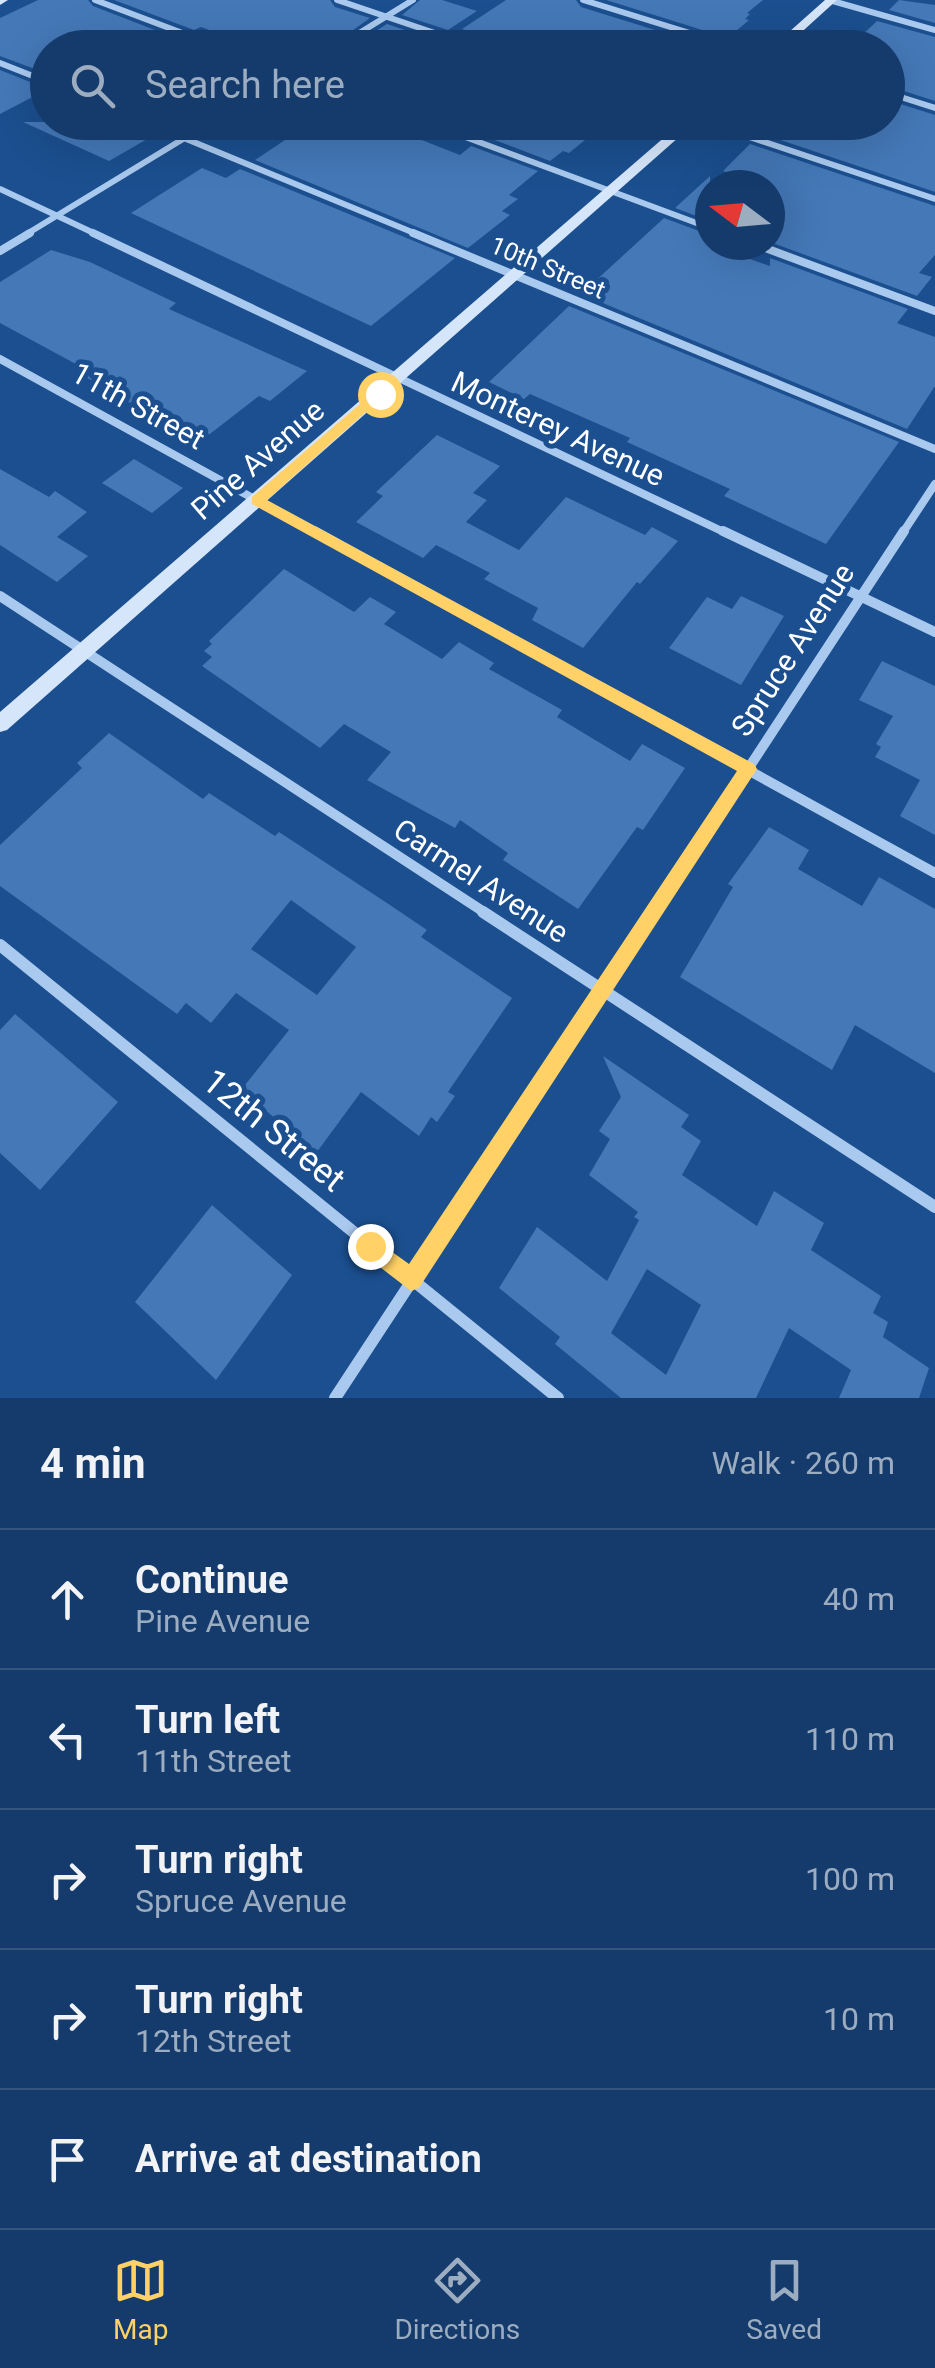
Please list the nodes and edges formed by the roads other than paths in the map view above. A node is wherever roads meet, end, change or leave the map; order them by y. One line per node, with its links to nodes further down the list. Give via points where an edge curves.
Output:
1 (95, 0): 7 (street)
2 (337, 0): 6 (street)
3 (414, 0): 6 (street)
4 (583, 0): 10 (street)
5 (830, 0): 11 (main road); 12 (street)
6 (386, 16): 8 (street); 9 (street)
7 (174, 30)
8 (364, 30)
9 (427, 30)
10 (680, 30)
11 (796, 30)
12 (935, 30)
13 (0, 63): 14 (street)
14 (30, 75)
15 (905, 98): 16 (street)
16 (935, 108)
17 (181, 140): 25 (street)
18 (189, 140): 29 (street, 10th Street)
19 (473, 140): 23 (street)
20 (670, 140): 23 (main road, Pine Avenue)
21 (759, 140): 24 (street)
22 (0, 189): 25 (street, Monterey Avenue)
23 (612, 192): 26 (street); 29 (main road, Pine Avenue)
24 (935, 199)
25 (57, 216): 27 (street); 32 (street, Monterey Avenue)
26 (695, 222)
27 (0, 251)
28 (785, 256): 30 (street)
29 (514, 275): 32 (main road, Pine Avenue); 33 (street, 10th Street)
30 (935, 311)
31 (0, 359): 35 (street, 11th Street)
32 (398, 378): 35 (main road, Pine Avenue); 37 (street, Monterey Avenue)
33 (935, 450)
34 (935, 484): 37 (street, Spruce Avenue)
35 (257, 501): 39 (main road, Pine Avenue); 41 (street, 11th Street)
36 (0, 596): 39 (street, Carmel Avenue)
37 (861, 597): 38 (street, Monterey Avenue); 41 (street, Spruce Avenue)
38 (935, 632)
39 (83, 651): 40 (main road, Pine Avenue); 44 (street, Carmel Avenue)
40 (0, 724)
41 (748, 769): 42 (street, 11th Street); 44 (street, Spruce Avenue)
42 (935, 873)
43 (0, 946): 46 (street, 12th Street)
44 (603, 990): 45 (street, Carmel Avenue); 46 (street, Spruce Avenue)
45 (935, 1208)
46 (411, 1280): 47 (street, Spruce Avenue); 48 (street, 12th Street)
47 (335, 1398)
48 (558, 1398)

